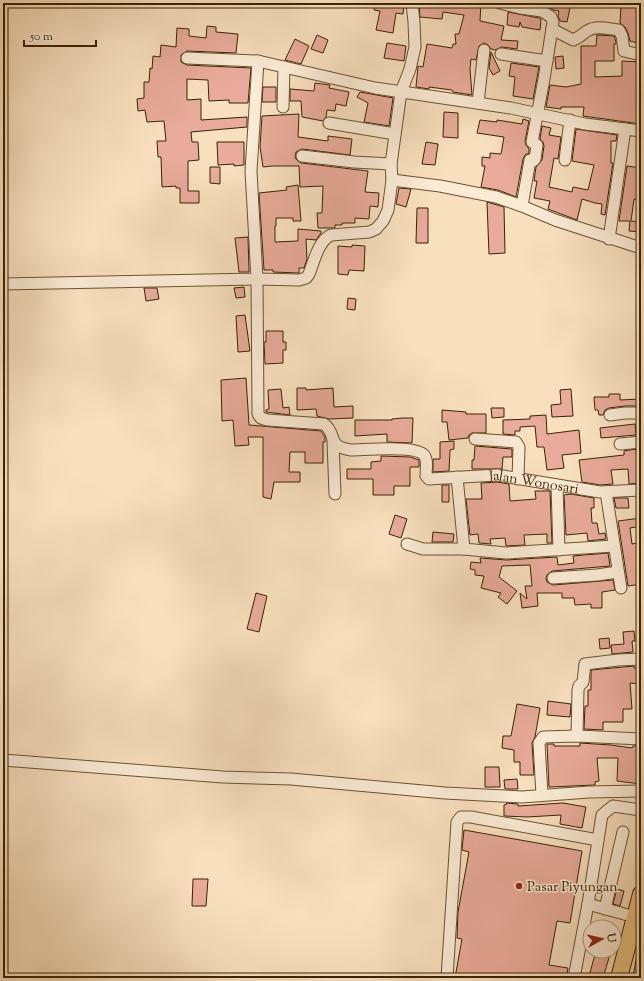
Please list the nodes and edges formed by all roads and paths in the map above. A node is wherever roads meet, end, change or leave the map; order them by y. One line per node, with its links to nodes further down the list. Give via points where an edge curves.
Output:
1 (412, 3): 11 (street, via 415,47)
2 (500, 3): 3 (street, via 542,10 551,17)
3 (552, 29): 6 (street, via 573,40 589,30 619,30 624,51); 9 (street)
4 (484, 50): 12 (street)
5 (501, 54): 9 (street)
6 (641, 55)
7 (187, 58): 8 (street)
8 (258, 61): 10 (street); 27 (street, via 251,171)
9 (547, 61): 14 (street)
10 (284, 67): 11 (street); 13 (street)
11 (401, 92): 12 (street); 19 (street)
12 (478, 103): 14 (street)
13 (283, 108)
14 (538, 113): 15 (street); 24 (street, via 532,142 537,145 535,159 530,160)
15 (570, 120): 17 (street); 21 (street)
16 (329, 123): 19 (street)
17 (625, 129): 18 (street); 25 (street)
18 (641, 131)
19 (395, 134): 22 (street)
20 (302, 156): 22 (street)
21 (565, 160)
22 (391, 164): 23 (street)
23 (392, 180): 24 (street, via 496,197); 27 (street, via 388,210 376,229 326,237 306,278)
24 (522, 206): 25 (street)
25 (609, 238): 26 (street)
26 (641, 248)
27 (257, 280): 28 (street); 32 (street, via 258,414 267,420 324,424 329,429)
28 (3, 284)
29 (641, 413): 30 (street)
30 (610, 415)
31 (475, 439): 36 (street, via 516,442 519,447)
32 (333, 442): 35 (street, Jalan Wonosari, via 342,449 408,449 419,452 424,454 426,459 427,478); 40 (street)
33 (641, 442): 34 (street)
34 (620, 444)
35 (457, 477): 36 (street, Jalan Wonosari, via 497,476); 43 (street)
36 (518, 479): 37 (street, Jalan Wonosari)
37 (557, 486): 39 (street, Jalan Wonosari); 44 (street)
38 (641, 490): 39 (street, Jalan Wonosari)
39 (606, 492): 42 (street)
40 (335, 494)
41 (407, 544): 43 (street, via 423,549)
42 (614, 546): 44 (street); 45 (street)
43 (464, 549): 44 (street, via 506,554)
44 (559, 550)
45 (618, 572): 46 (street); 47 (street)
46 (553, 578)
47 (621, 588)
48 (641, 658): 49 (street, via 585,664 583,682 578,690)
49 (577, 736): 50 (street); 53 (street, via 546,736 541,739 539,743)
50 (641, 739)
51 (3, 760): 53 (street, via 223,777 291,778 445,793 522,797)
52 (641, 791): 53 (street)
53 (542, 795)
54 (641, 810): 56 (street, via 613,806 607,809 602,815)
55 (623, 832): 59 (street)
56 (598, 840): 58 (street); 61 (street, via 461,817 457,822)
57 (641, 894): 60 (highway)
58 (588, 904): 59 (street); 62 (street)
59 (605, 909): 60 (street)
60 (635, 917): 63 (highway)
61 (447, 978)
62 (574, 978)
63 (619, 978)

